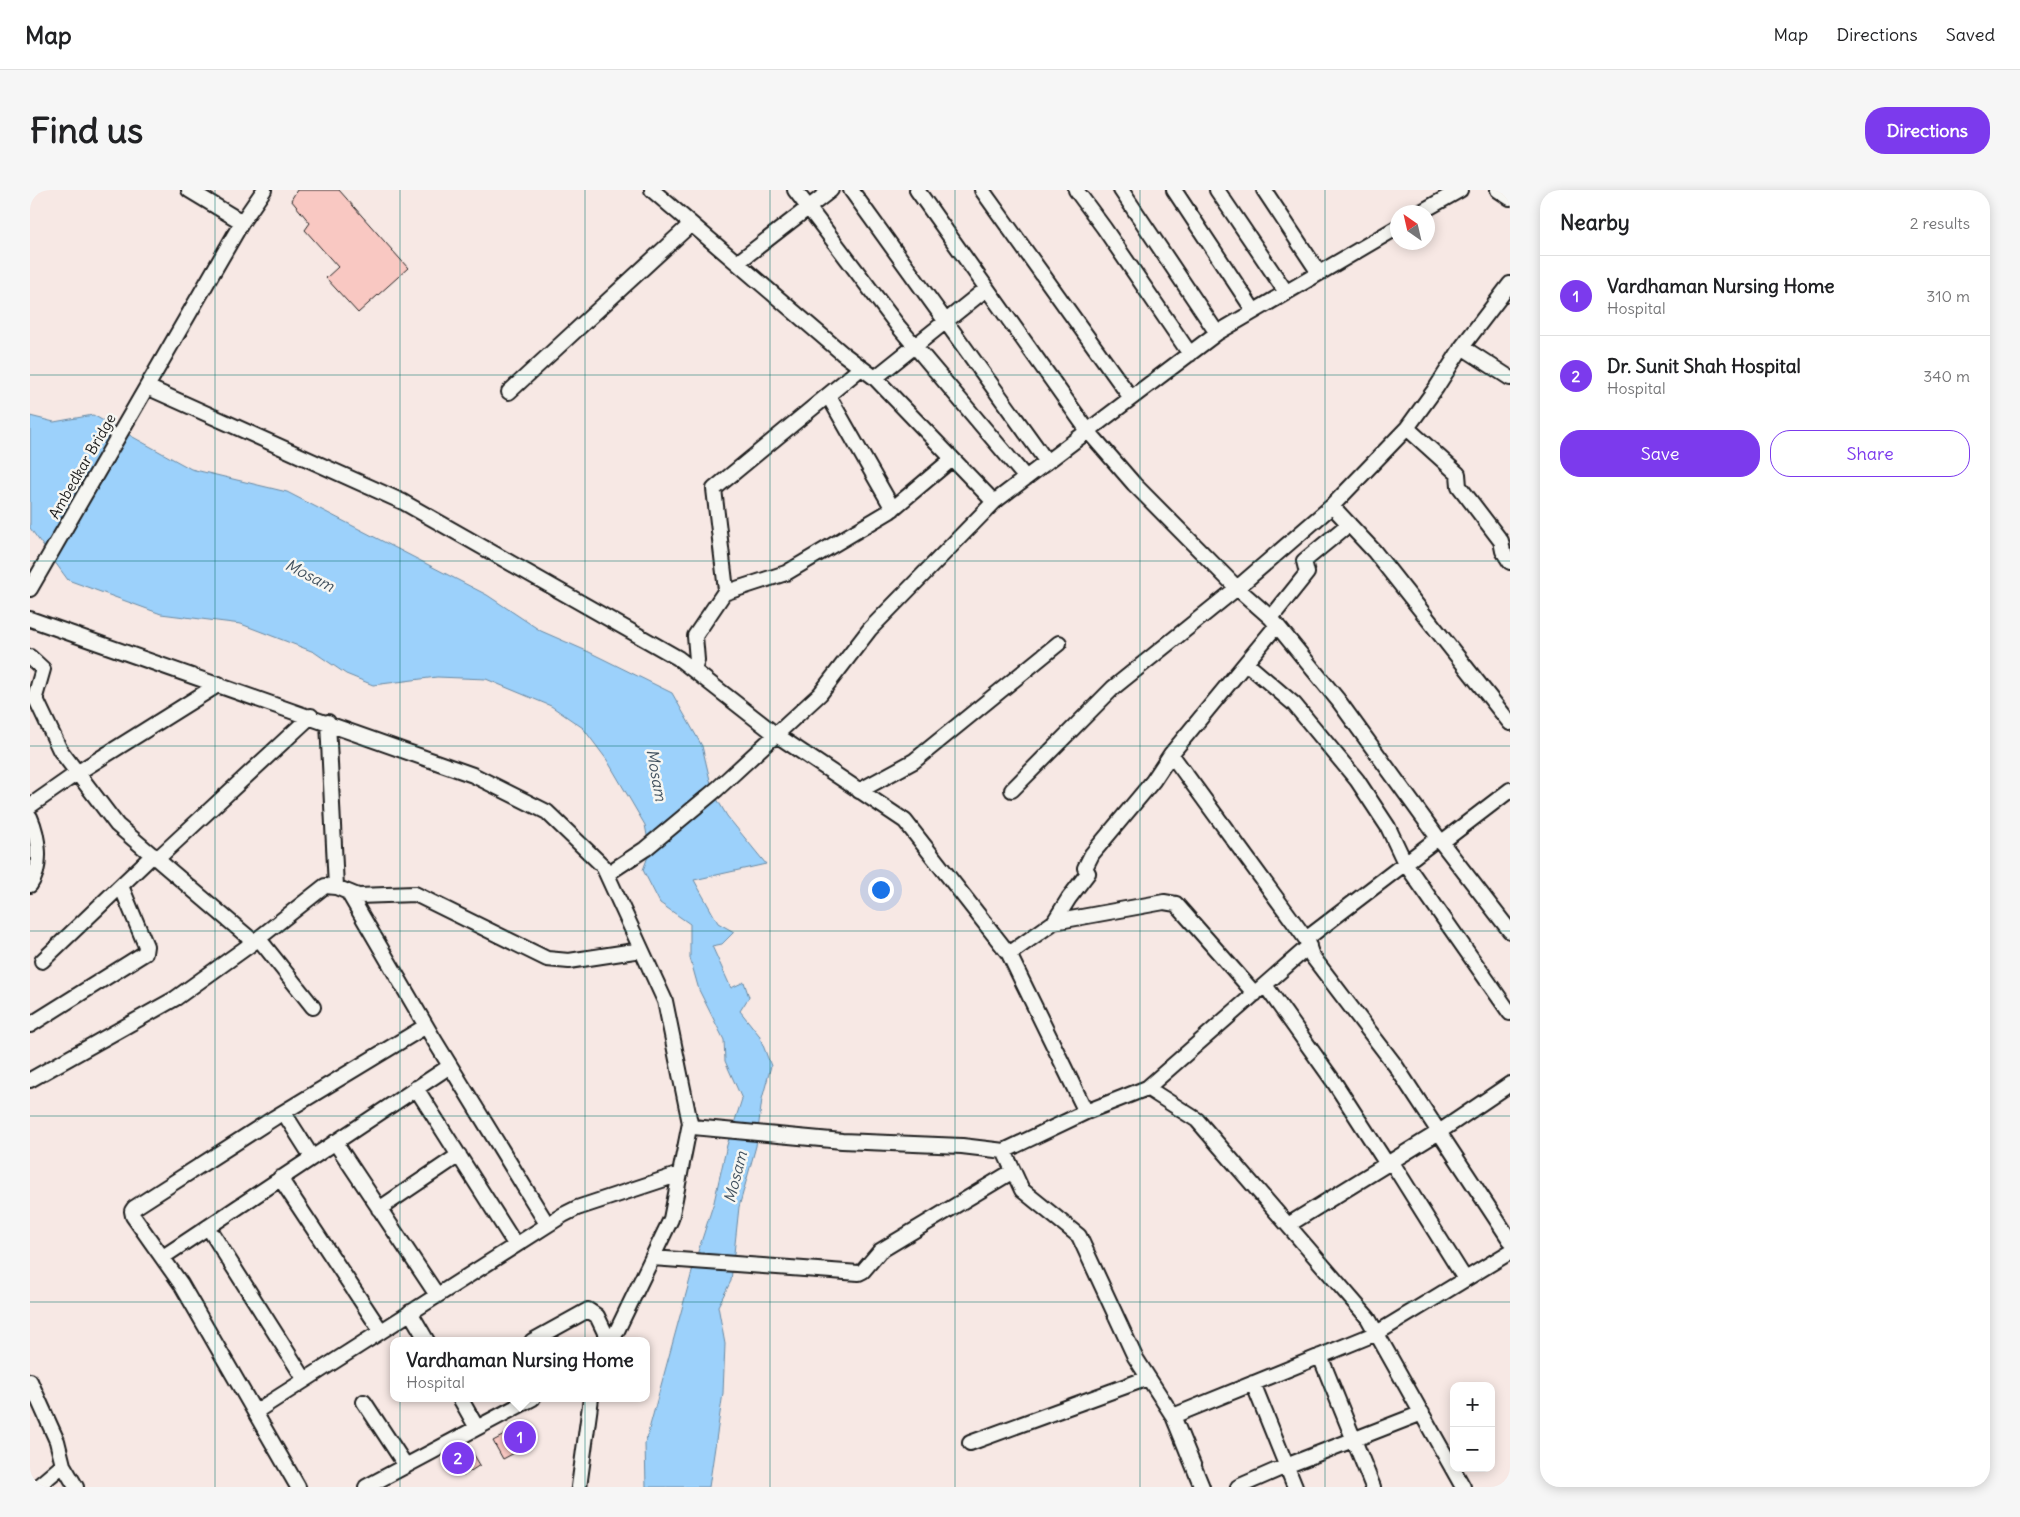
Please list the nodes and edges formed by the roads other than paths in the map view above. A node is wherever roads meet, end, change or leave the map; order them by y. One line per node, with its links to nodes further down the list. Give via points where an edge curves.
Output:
1 (190, 190): 19 (street)
2 (264, 190): 19 (street, Ambedkar Bridge)
3 (652, 190): 20 (street)
4 (795, 190): 18 (street)
5 (832, 190): 18 (street)
6 (851, 190): 28 (street)
7 (916, 190): 25 (street)
8 (982, 190): 39 (street)
9 (1076, 190): 32 (street)
10 (1121, 190): 29 (street)
11 (1174, 190): 27 (street)
12 (1217, 190): 26 (street)
13 (1264, 190): 23 (street)
14 (1460, 190): 17 (street)
15 (1498, 190): 16 (street)
16 (1510, 198)
17 (1434, 205)
18 (807, 208): 22 (street); 30 (street)
19 (242, 222): 36 (street, Ambedkar Bridge)
20 (692, 224): 22 (street); 37 (street)
21 (1390, 231): 23 (street)
22 (737, 263): 33 (street)
23 (1319, 273): 26 (street)
24 (1510, 284): 31 (street)
25 (986, 289): 28 (street); 41 (street)
26 (1286, 292): 27 (street)
27 (1254, 311): 29 (street)
28 (946, 321): 30 (street); 43 (street)
29 (1217, 333): 32 (street)
30 (914, 345): 34 (street); 44 (street)
31 (1462, 347): 35 (street); 40 (street)
32 (1190, 354): 39 (street)
33 (861, 368): 34 (street); 38 (street)
34 (875, 378): 42 (street)
35 (1510, 378)
36 (147, 387): 51 (street, Ambedkar Bridge); 58 (street, via 403,502)
37 (508, 392)
38 (828, 395): 47 (street); 52 (street, via 714,489)
39 (1131, 398): 41 (street)
40 (1407, 428): 46 (street); 49 (street, via 1458,474 1459,486 1501,541 1502,550)
41 (1088, 431): 43 (street); 50 (street, via 1134,484)
42 (952, 459): 45 (street); 47 (street)
43 (1047, 462): 44 (street)
44 (1026, 478): 45 (street)
45 (994, 502): 63 (street, via 870,629 820,694)
46 (1332, 506): 48 (street); 50 (street)
47 (893, 509): 52 (street, via 779,576)
48 (1349, 524): 54 (street, via 1304,561 1307,573); 62 (street)
49 (1510, 562)
50 (1237, 588): 54 (street); 66 (street, via 1113,688)
51 (30, 589)
52 (724, 593): 58 (street, via 695,636 697,660)
53 (30, 619): 59 (street)
54 (1274, 622): 57 (street); 71 (street, via 1338,700)
55 (1059, 643): 68 (street, via 914,761)
56 (30, 657): 65 (street, via 43,669 35,697 60,750)
57 (1246, 663): 64 (street); 73 (street, via 1294,704 1357,780 1388,827)
58 (694, 670): 63 (street)
59 (218, 684): 60 (street); 65 (street)
60 (311, 716): 61 (street); 72 (street)
61 (328, 722): 74 (street, via 474,775 547,812 604,866); 77 (street)
62 (1510, 723)
63 (776, 734): 68 (street); 74 (street, via 645,849)
64 (1172, 754): 78 (street, via 1154,781 1092,854 1085,868 1088,873); 81 (street)
65 (77, 773): 69 (street); 72 (street, via 117,825)
66 (1012, 790)
67 (1510, 790): 71 (street)
68 (859, 791): 83 (street, via 905,821)
69 (30, 806)
70 (30, 817): 75 (street, via 38,839 36,874)
71 (1440, 840): 73 (street); 79 (street)
72 (155, 857): 76 (street); 80 (street)
73 (1405, 863): 81 (street); 87 (street)
74 (607, 874): 82 (street)
75 (30, 885)
76 (121, 886): 84 (street); 88 (street, via 146,946 145,954)
77 (342, 890): 80 (street, via 325,886); 82 (street, via 358,896 415,894 547,959 569,961); 89 (street)
78 (1054, 922): 83 (street); 85 (street, via 1164,902 1176,904)
79 (1510, 931)
80 (257, 941): 86 (street); 91 (street, via 176,998)
81 (1308, 942): 85 (street); 98 (street, via 1312,956 1395,1065)
82 (641, 950): 97 (street, via 665,1001)
83 (1009, 954): 95 (street)
84 (42, 961)
85 (1260, 989): 94 (street); 103 (street, via 1334,1082)
86 (313, 1007)
87 (1510, 1014)
88 (30, 1025)
89 (426, 1026): 90 (street); 96 (street)
90 (450, 1066): 93 (street); 108 (street)
91 (30, 1080)
92 (1510, 1084): 98 (street)
93 (416, 1088): 99 (street); 101 (street)
94 (1146, 1088): 95 (street); 109 (street, via 1197,1120)
95 (1086, 1112): 100 (street)
96 (284, 1113): 102 (street); 114 (street, via 134,1208 133,1216)
97 (691, 1125): 100 (street, via 842,1141); 105 (street)
98 (1439, 1132): 103 (street); 111 (street)
99 (335, 1142): 102 (street); 107 (street)
100 (1004, 1151): 104 (street)
101 (459, 1155): 107 (street); 112 (street)
102 (312, 1157): 106 (street)
103 (1389, 1163): 109 (street); 116 (street)
104 (1013, 1171): 115 (street, via 880,1251 863,1271 855,1273); 126 (street, via 1022,1190 1079,1236 1135,1357)
105 (680, 1174): 108 (street, via 577,1208); 115 (street, via 672,1219)
106 (280, 1178): 110 (street); 119 (street)
107 (379, 1208): 117 (street)
108 (547, 1224): 112 (street)
109 (1288, 1225): 120 (street, via 1368,1318)
110 (208, 1227): 114 (street); 127 (street)
111 (1510, 1240)
112 (515, 1244): 117 (street)
113 (1510, 1252): 116 (street)
114 (163, 1257): 134 (street)
115 (652, 1258): 124 (street)
116 (1465, 1279): 120 (street)
117 (437, 1294): 118 (street)
118 (410, 1312): 119 (street); 121 (street)
119 (381, 1331): 127 (street)
120 (1377, 1333): 125 (street); 135 (street)
121 (425, 1337)
122 (539, 1337): 123 (street, via 588,1310 597,1316)
123 (609, 1337)
124 (613, 1337)
125 (1320, 1356): 129 (street); 138 (street)
126 (1148, 1378): 136 (street); 139 (street)
127 (305, 1380): 134 (street)
128 (30, 1381): 140 (street, via 57,1441)
129 (1253, 1383): 136 (street); 142 (street)
130 (364, 1402): 141 (street)
131 (462, 1402): 137 (street)
132 (526, 1402): 137 (street)
133 (590, 1402): 143 (street)
134 (255, 1412): 146 (street)
135 (1422, 1413): 138 (street); 153 (street)
136 (1172, 1416): 149 (street)
137 (477, 1428): 141 (street)
138 (1353, 1439): 142 (street); 152 (street)
139 (970, 1443)
140 (63, 1465): 144 (street); 145 (street)
141 (406, 1466): 147 (street)
142 (1286, 1466): 150 (street); 151 (street)
143 (579, 1484): 148 (street)
144 (37, 1487)
145 (76, 1487)
146 (298, 1487)
147 (366, 1487)
148 (566, 1487)
149 (1202, 1487)
150 (1238, 1487)
151 (1295, 1487)
152 (1372, 1487)
153 (1463, 1487)

